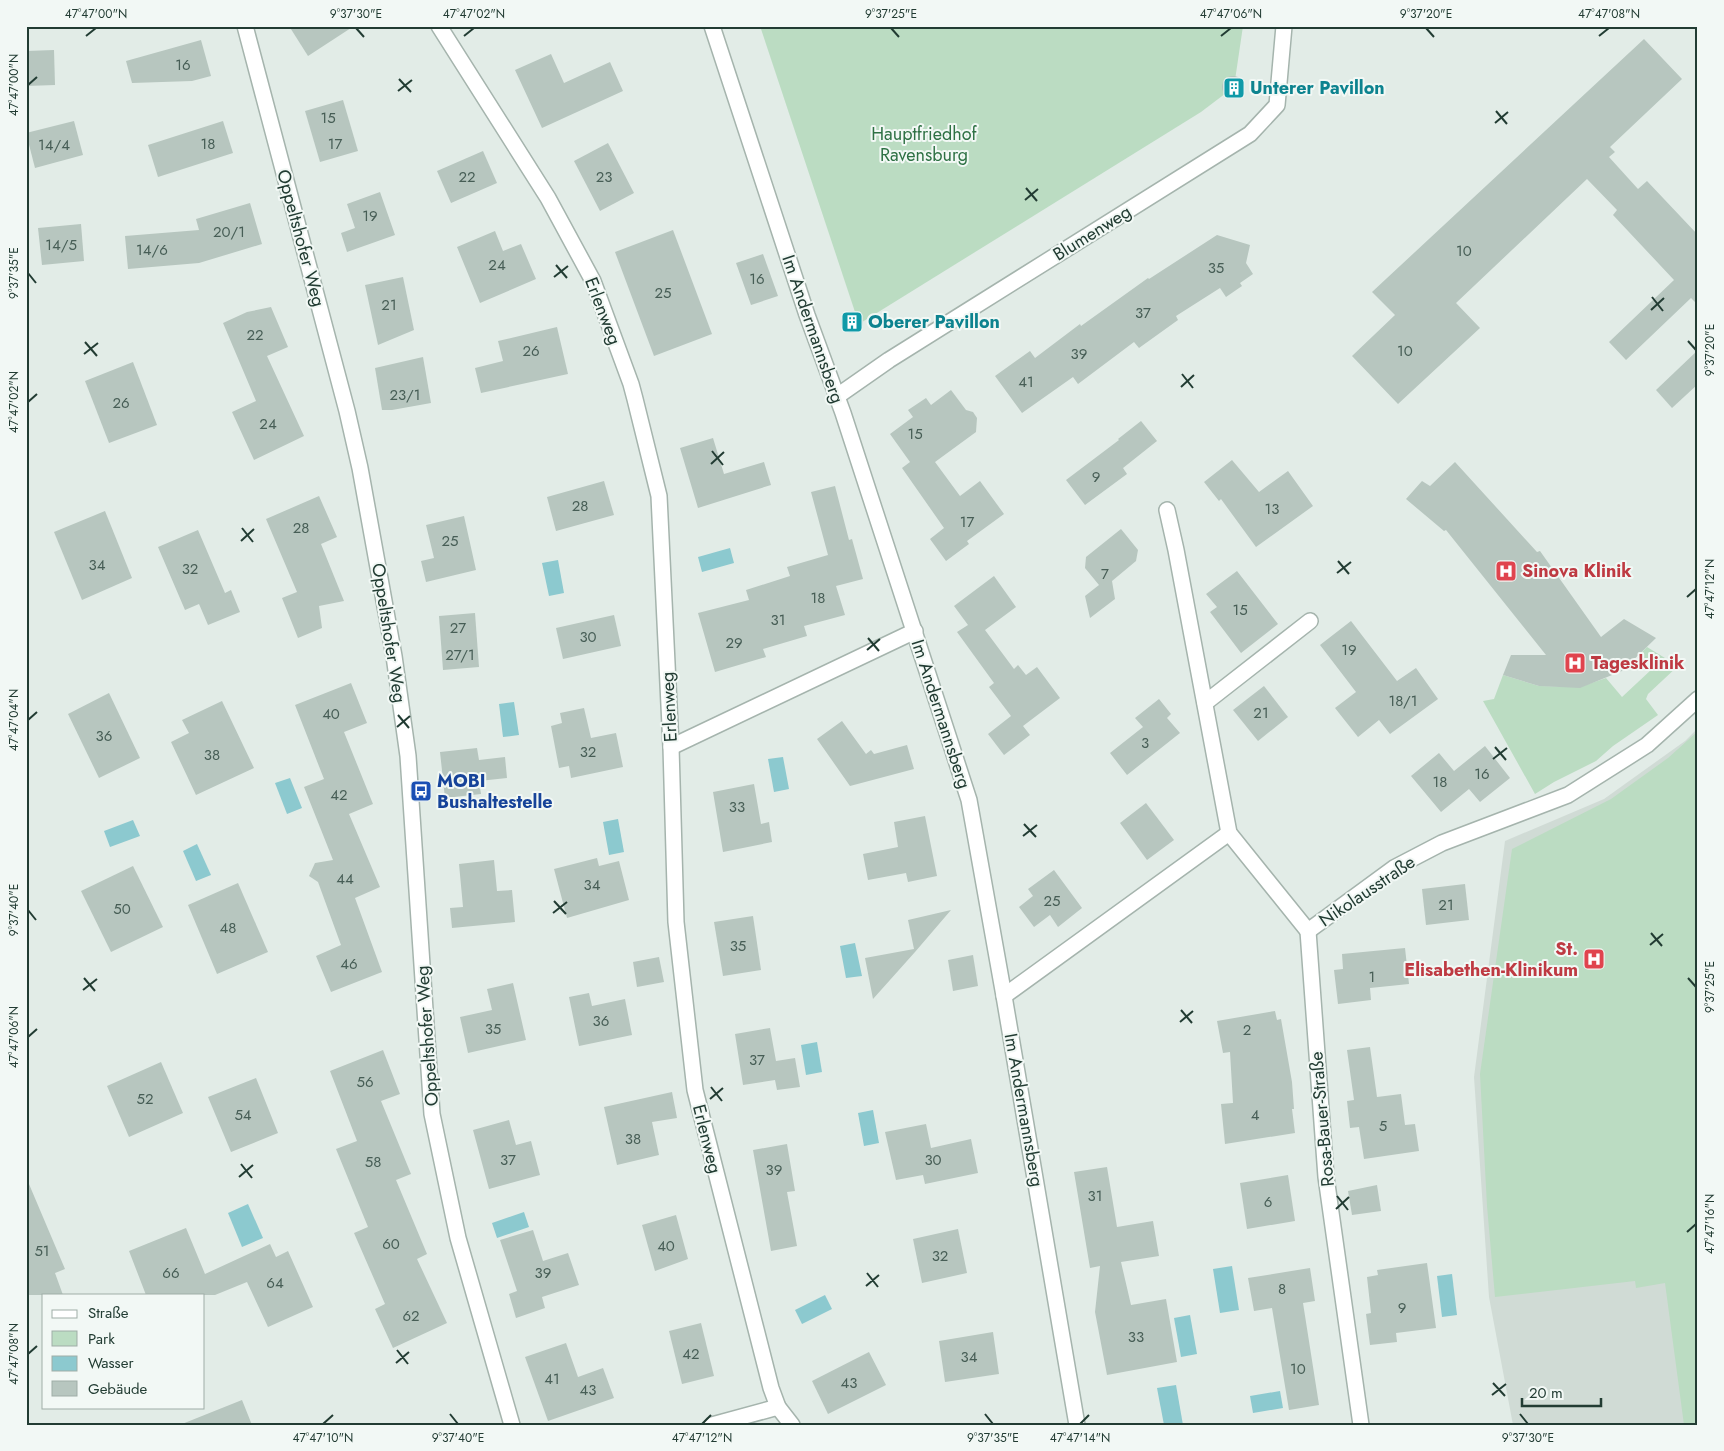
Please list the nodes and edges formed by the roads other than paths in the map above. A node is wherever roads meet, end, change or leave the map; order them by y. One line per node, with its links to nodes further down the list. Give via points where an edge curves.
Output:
1 (245, 26): 16 (street, Oppeltshofer Weg, via 360,468 394,656 408,756 432,1114 458,1238)
2 (439, 26): 11 (street, Erlenweg, via 548,198 593,281 631,384 659,496)
3 (712, 26): 5 (street, Im Andermannsberg)
4 (1284, 26): 5 (street, Blumenweg, via 1277,105 1250,134 889,360)
5 (836, 397): 8 (street, Im Andermannsberg)
6 (1167, 510): 10 (street)
7 (1310, 621): 10 (street)
8 (915, 631): 11 (street); 14 (street, Im Andermannsberg, via 968,800)
9 (1698, 699): 13 (street, Nikolausstraße, via 1647,745 1568,796 1442,843 1394,868)
10 (1206, 703): 12 (street)
11 (671, 748): 15 (street, Erlenweg, via 676,922 695,1090)
12 (1229, 833): 13 (street, Nikolausstraße); 14 (street)
13 (1308, 932): 20 (street, Rosa-Bauer-Straße, via 1326,1177)
14 (1004, 996): 19 (street, Im Andermannsberg)
15 (778, 1407): 17 (street); 18 (street, Erlenweg)
16 (512, 1425)
17 (712, 1425)
18 (792, 1425)
19 (1076, 1425)
20 (1361, 1425)

